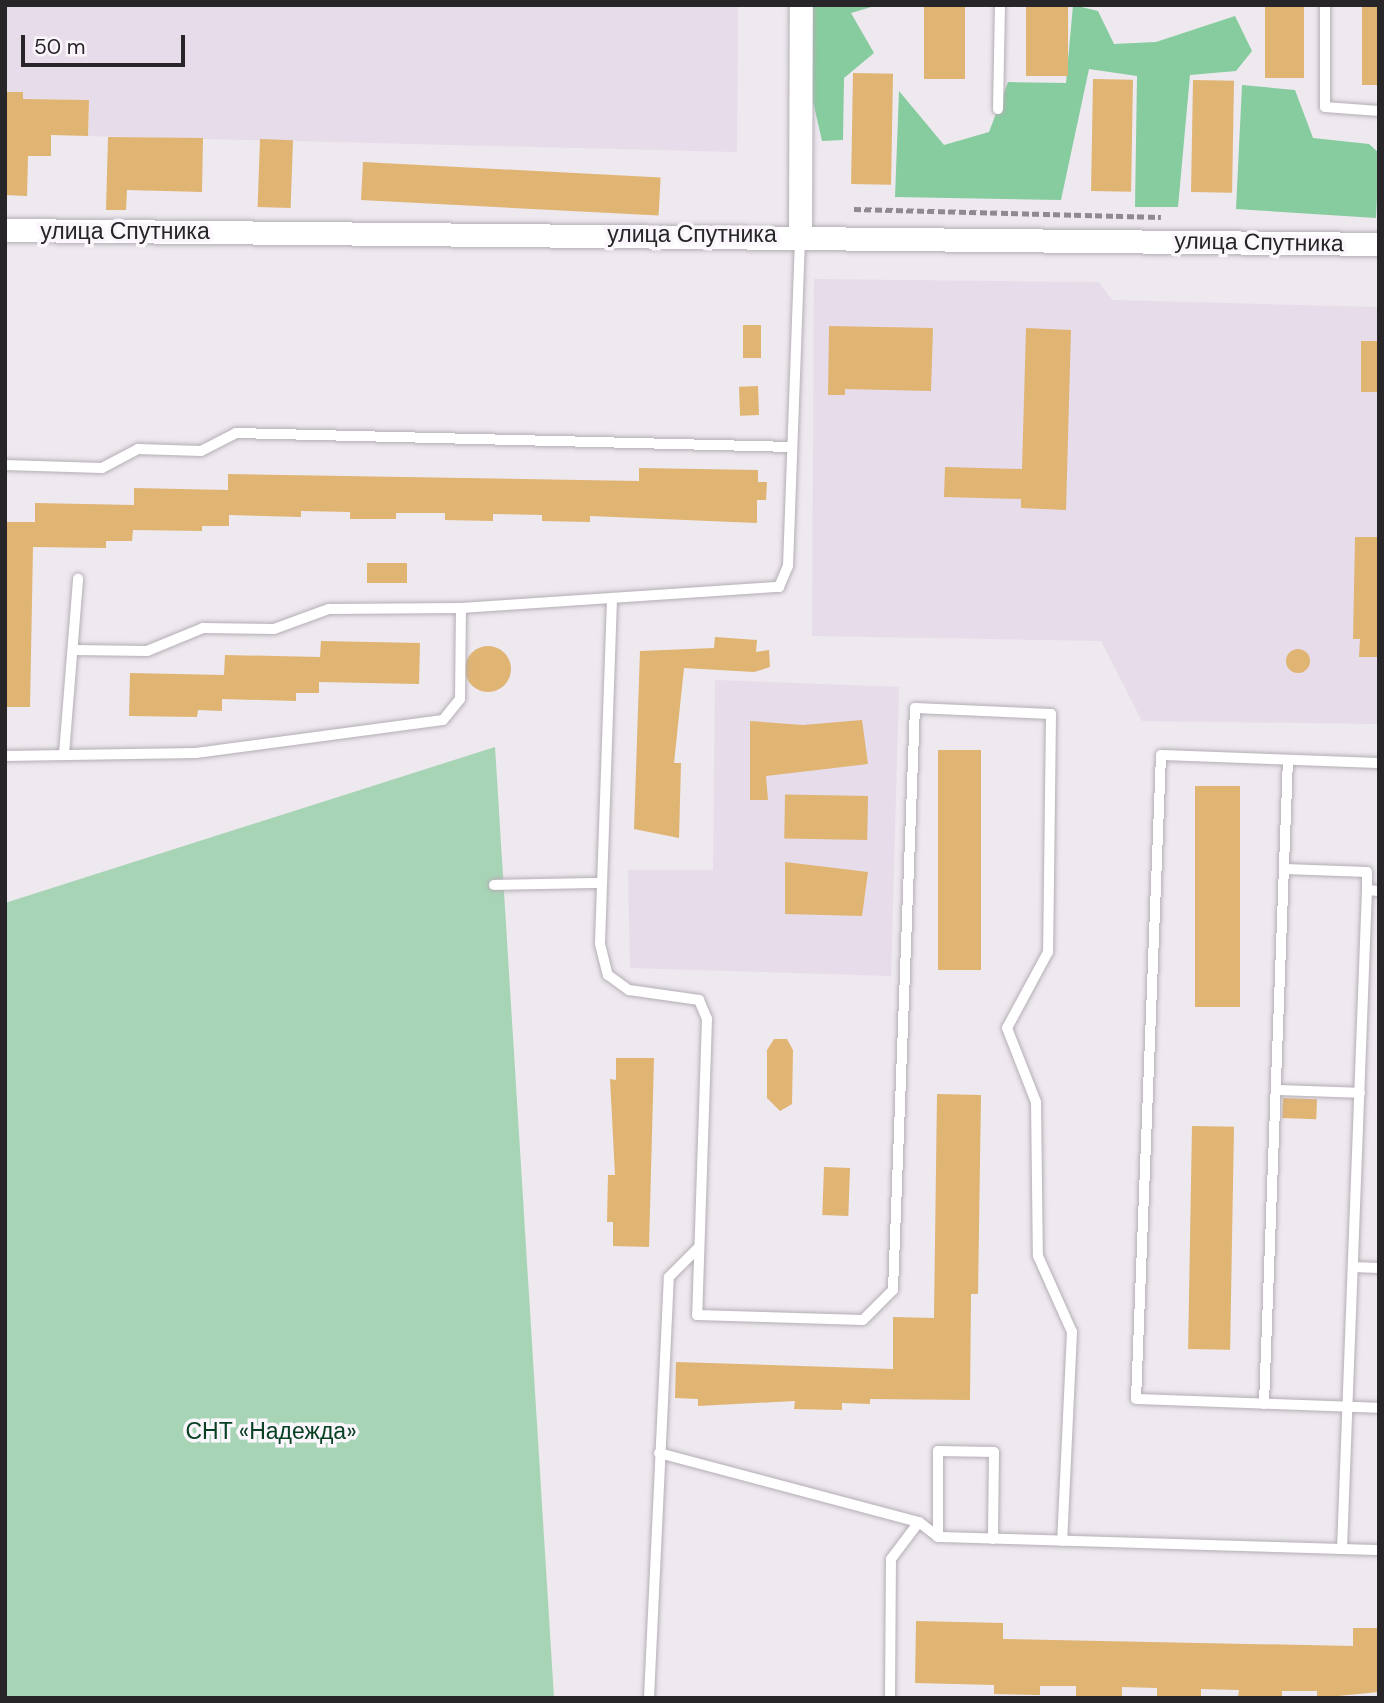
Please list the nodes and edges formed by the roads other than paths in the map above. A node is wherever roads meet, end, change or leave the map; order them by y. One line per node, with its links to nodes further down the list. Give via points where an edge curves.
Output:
1 (801, 5): 7 (street)
2 (1000, 5): 4 (lane)
3 (1325, 5): 5 (lane, via 1325,107)
4 (998, 109)
5 (1379, 111)
6 (5, 230): 7 (street, улица Спутника)
7 (800, 235): 8 (street, улица Спутника); 9 (lane)
8 (1379, 244)
9 (792, 447): 10 (lane, via 236,433 201,451 138,449 102,468); 12 (lane, via 788,566 779,587)
10 (5, 465)
11 (78, 579): 14 (lane)
12 (612, 599): 13 (lane); 20 (lane)
13 (461, 608): 14 (lane, via 328,609 274,629 202,628 147,650); 15 (lane, via 460,699 443,720 196,753)
14 (74, 650): 15 (lane)
15 (64, 754): 16 (lane)
16 (5, 756)
17 (1288, 760): 18 (lane); 19 (lane); 28 (lane, via 1161,755 1136,1399)
18 (1379, 763)
19 (1285, 869): 22 (lane, via 1367,872); 23 (lane)
20 (602, 883): 21 (lane); 25 (lane, via 600,944 608,975 629,990 699,1000 707,1020)
21 (494, 885)
22 (1373, 891): 24 (lane)
23 (1276, 1090): 24 (lane); 28 (lane)
24 (1360, 1093): 26 (lane)
25 (699, 1247): 31 (lane, via 669,1278); 35 (lane, via 697,1315 863,1320 893,1290 915,708 1051,714 1048,952 1007,1028 1036,1102 1038,1256 1072,1332)
26 (1353, 1267): 27 (lane); 29 (lane)
27 (1379, 1268)
28 (1264, 1404): 29 (lane)
29 (1348, 1407): 30 (lane); 36 (lane)
30 (1379, 1408)
31 (659, 1453): 32 (lane); 38 (lane)
32 (919, 1522): 33 (lane); 39 (lane, via 891,1559)
33 (938, 1537): 34 (lane); 34 (lane, via 938,1451 994,1452)
34 (993, 1539): 35 (lane)
35 (1062, 1541): 36 (lane)
36 (1342, 1549): 37 (lane)
37 (1379, 1550)
38 (649, 1698)
39 (890, 1698)

